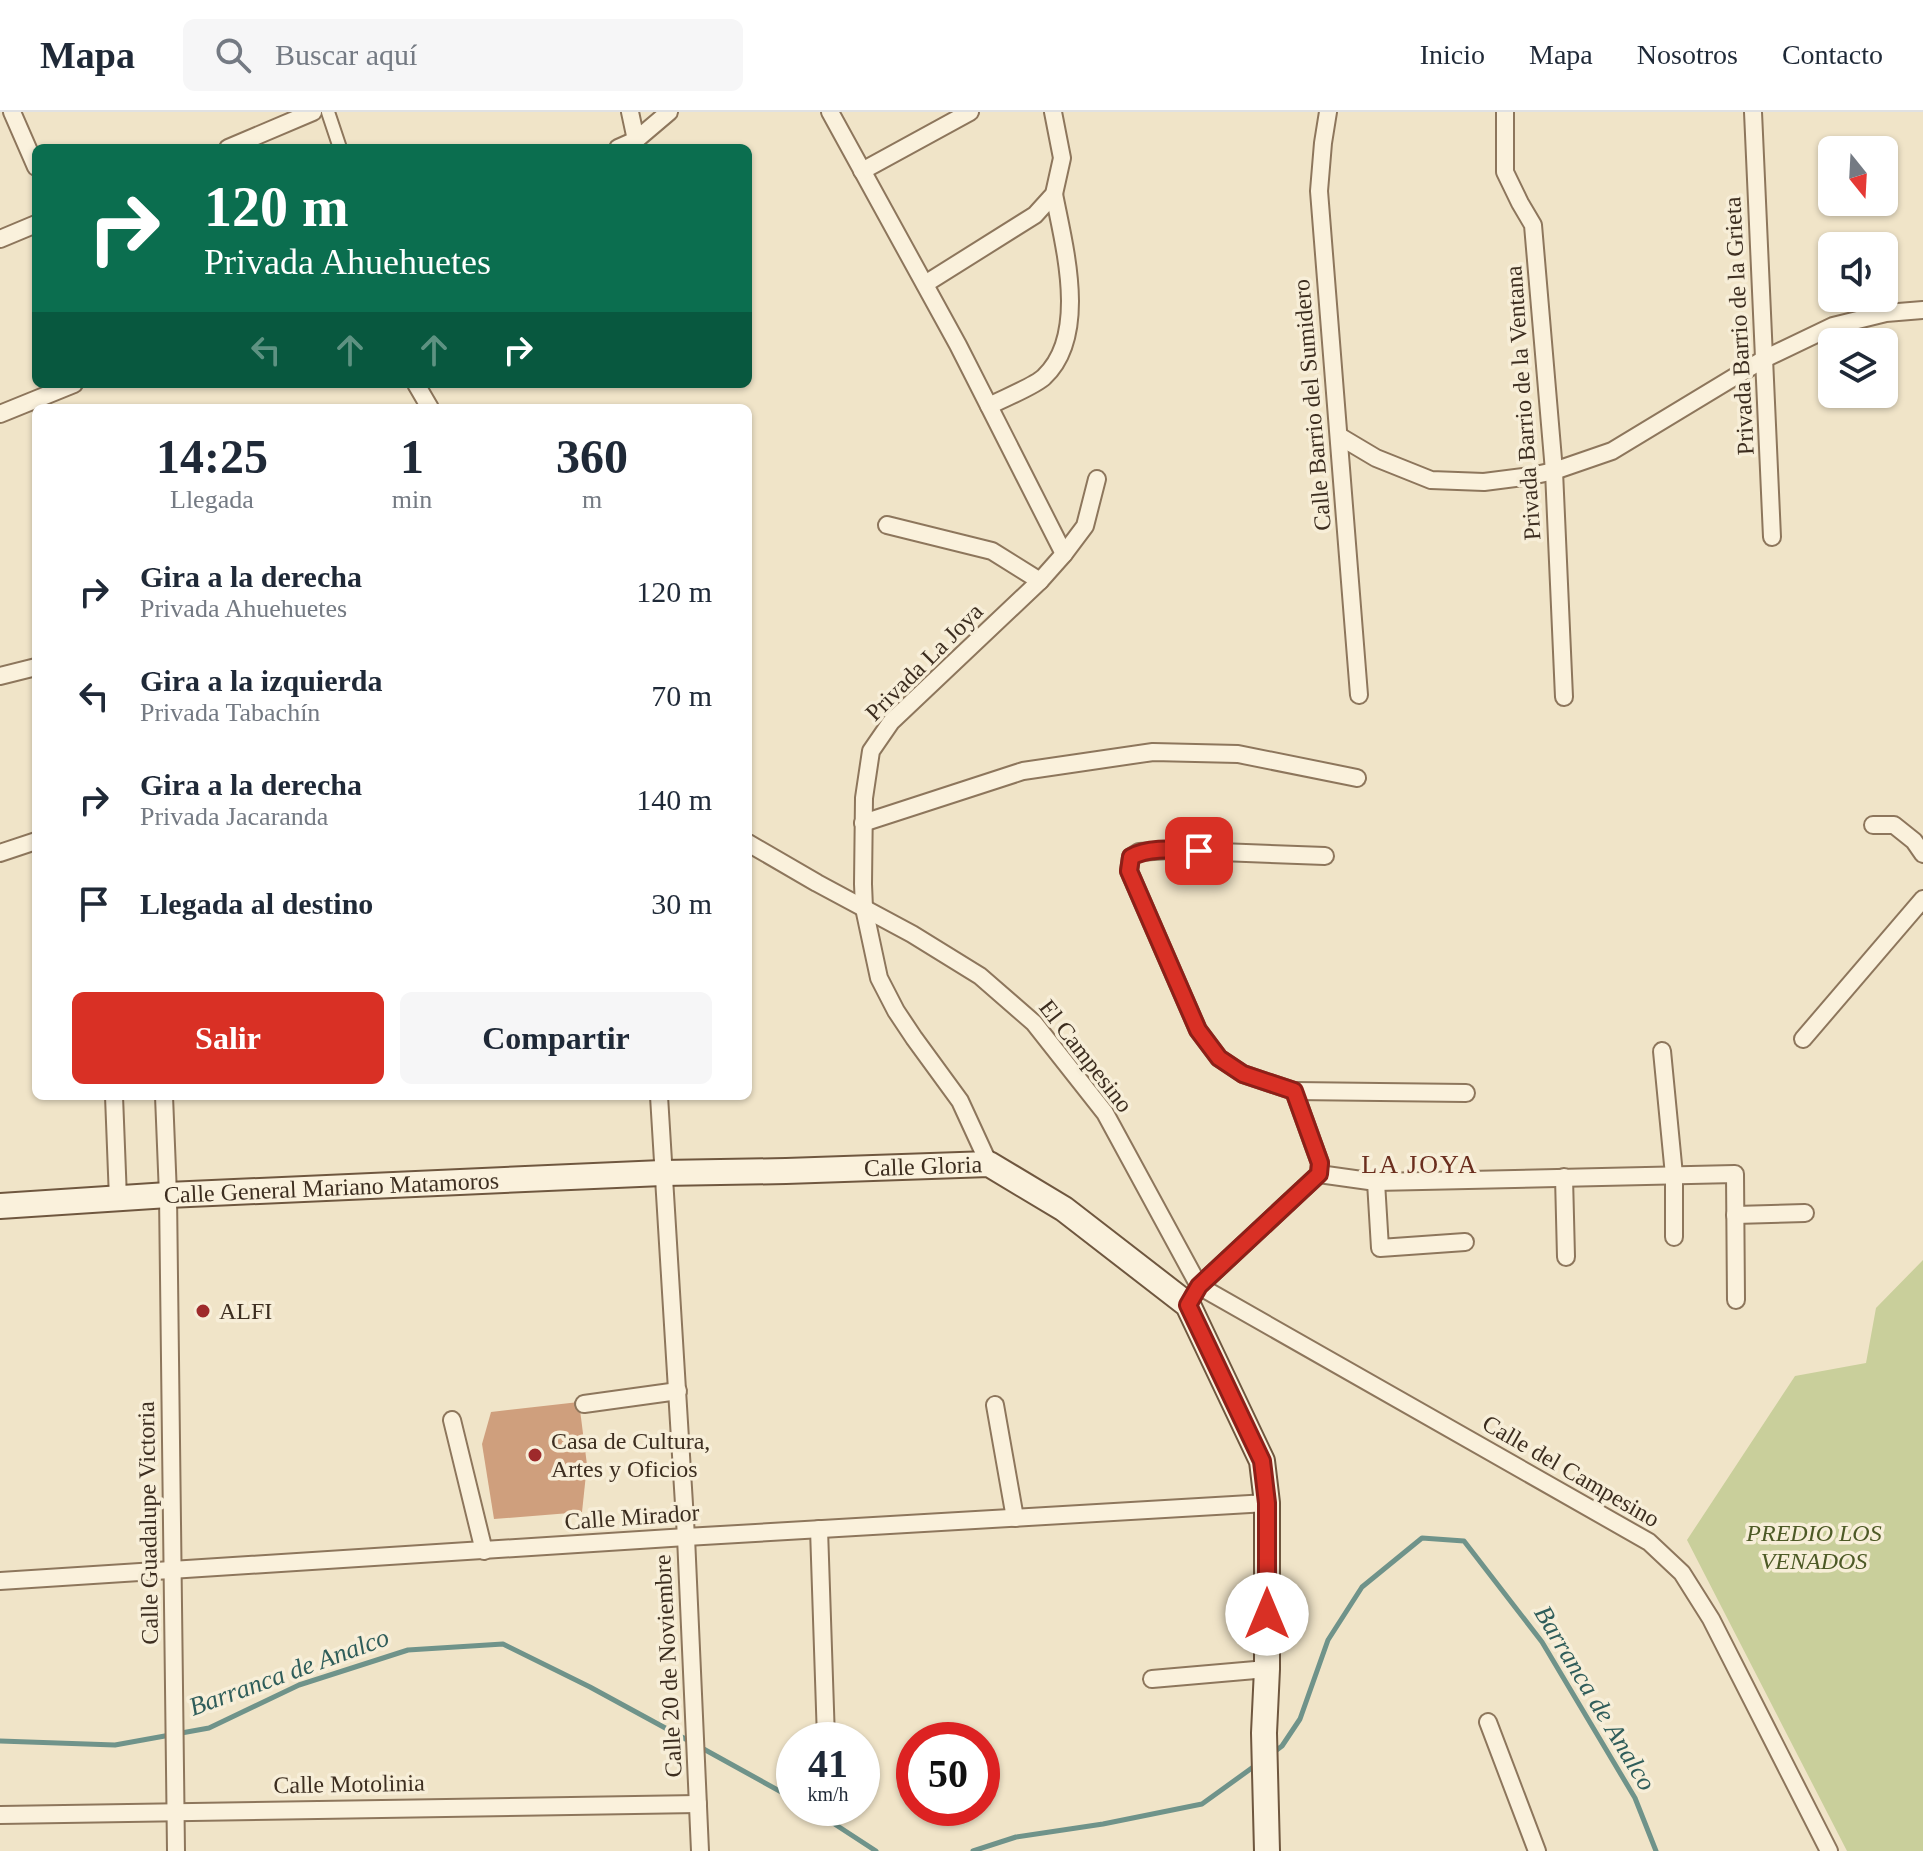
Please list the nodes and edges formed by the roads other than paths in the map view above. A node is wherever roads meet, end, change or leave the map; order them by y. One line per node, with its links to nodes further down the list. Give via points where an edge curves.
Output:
1 (12, 112): 16 (street)
2 (313, 112): 13 (street)
3 (328, 112): 14 (street)
4 (630, 112): 12 (street)
5 (669, 112): 12 (street)
6 (830, 112): 17 (street)
7 (970, 112): 17 (street)
8 (1053, 112): 18 (street, via 1062,158)
9 (1328, 112): 27 (street, Calle Barrio del Sumidero, via 1319,191)
10 (1505, 112): 28 (street, Privada Barrio de la Ventana, via 1505,172 1533,225)
11 (1753, 112): 23 (street, Privada Barrio de la Grieta)
12 (636, 140): 15 (street)
13 (237, 144)
14 (339, 144)
15 (627, 144)
16 (32, 158)
17 (862, 171): 21 (street)
18 (1054, 194): 21 (street, via 1035,215); 25 (street, via 1069,275 1069,324 1059,357 1043,379)
19 (32, 226): 20 (street)
20 (0, 239)
21 (925, 284): 25 (street)
22 (1923, 310): 23 (street, via 1833,326)
23 (1764, 359): 28 (street, via 1612,451); 31 (street, Privada Barrio de la Grieta)
24 (64, 388): 26 (street)
25 (989, 406): 32 (street)
26 (0, 414)
27 (1339, 436): 28 (street, via 1431,480 1484,482); 36 (street, Calle Barrio del Sumidero)
28 (1554, 471): 37 (street, Privada Barrio de la Ventana)
29 (1097, 479): 32 (street, Privada La Joya, via 1085,526)
30 (887, 525): 33 (street, via 992,551)
31 (1772, 537)
32 (1064, 554): 33 (street, Privada La Joya)
33 (1040, 581): 39 (street, Privada La Joya, via 891,722 871,751)
34 (32, 668): 35 (street)
35 (0, 676)
36 (1359, 695)
37 (1564, 697)
38 (1357, 778): 39 (street, via 1238,754 1153,752 1023,771)
39 (863, 823): 47 (street, Privada La Joya)
40 (1873, 825): 44 (street, via 1894,825)
41 (32, 842): 43 (street)
42 (752, 845): 47 (street, El Campesino)
43 (0, 853)
44 (1923, 854)
45 (1325, 856): 50 (street, via 1139,852 1131,857 1129,871 1198,1030 1219,1058 1243,1074)
46 (1923, 899): 48 (street)
47 (864, 908): 55 (street, Privada La Joya, via 879,978 960,1101); 69 (street, El Campesino, via 980,976 1034,1023 1105,1113)
48 (1803, 1039)
49 (1662, 1051): 58 (street)
50 (1294, 1091): 51 (street); 57 (street, via 1320,1163)
51 (1466, 1093)
52 (114, 1100): 62 (street)
53 (164, 1100): 61 (street, Calle Guadalupe Victoria)
54 (659, 1100): 56 (street, Calle 20 de Noviembre)
55 (989, 1164): 56 (main road, Calle Gloria); 69 (main road, Calle Gloria)
56 (662, 1173): 61 (main road, Calle General Mariano Matamoros); 71 (street, Calle 20 de Noviembre)
57 (1319, 1174): 60 (street); 69 (street)
58 (1674, 1175): 59 (street); 65 (street, via 1735,1174); 66 (street)
59 (1564, 1177): 60 (street); 68 (street)
60 (1376, 1182): 67 (street, via 1380,1248)
61 (168, 1195): 62 (main road, Calle General Mariano Matamoros); 80 (street, Calle Guadalupe Victoria)
62 (118, 1199): 63 (main road, Calle General Mariano Matamoros)
63 (0, 1206)
64 (1805, 1213): 65 (street)
65 (1735, 1215): 70 (street)
66 (1674, 1237)
67 (1465, 1242)
68 (1566, 1257)
69 (1194, 1296): 75 (main road, via 1262,1461); 93 (street, Calle del Campesino, via 1649,1542 1682,1573 1711,1619)
70 (1736, 1300)
71 (678, 1391): 72 (street); 78 (street, Calle 20 de Noviembre)
72 (584, 1404)
73 (995, 1405): 76 (street)
74 (452, 1420): 79 (street)
75 (1267, 1503): 76 (street, Calle Mirador); 82 (main road)
76 (1015, 1518): 77 (street, Calle Mirador)
77 (819, 1529): 78 (street, Calle Mirador); 84 (street)
78 (686, 1537): 79 (street, Calle Mirador); 86 (street, Calle 20 de Noviembre)
79 (484, 1551): 80 (street, Calle Mirador)
80 (173, 1571): 81 (street, Calle Mirador); 87 (street, Calle Guadalupe Victoria)
81 (0, 1581)
82 (1267, 1669): 83 (street); 91 (main road)
83 (1152, 1679)
84 (825, 1722)
85 (1488, 1722): 92 (street)
86 (698, 1804): 87 (street, Calle Motolinia); 90 (street, Calle 20 de Noviembre)
87 (176, 1811): 88 (street, Calle Motolinia); 89 (street, Calle Guadalupe Victoria)
88 (0, 1815)
89 (176, 1851)
90 (700, 1851)
91 (1267, 1851)
92 (1537, 1851)
93 (1829, 1851)

